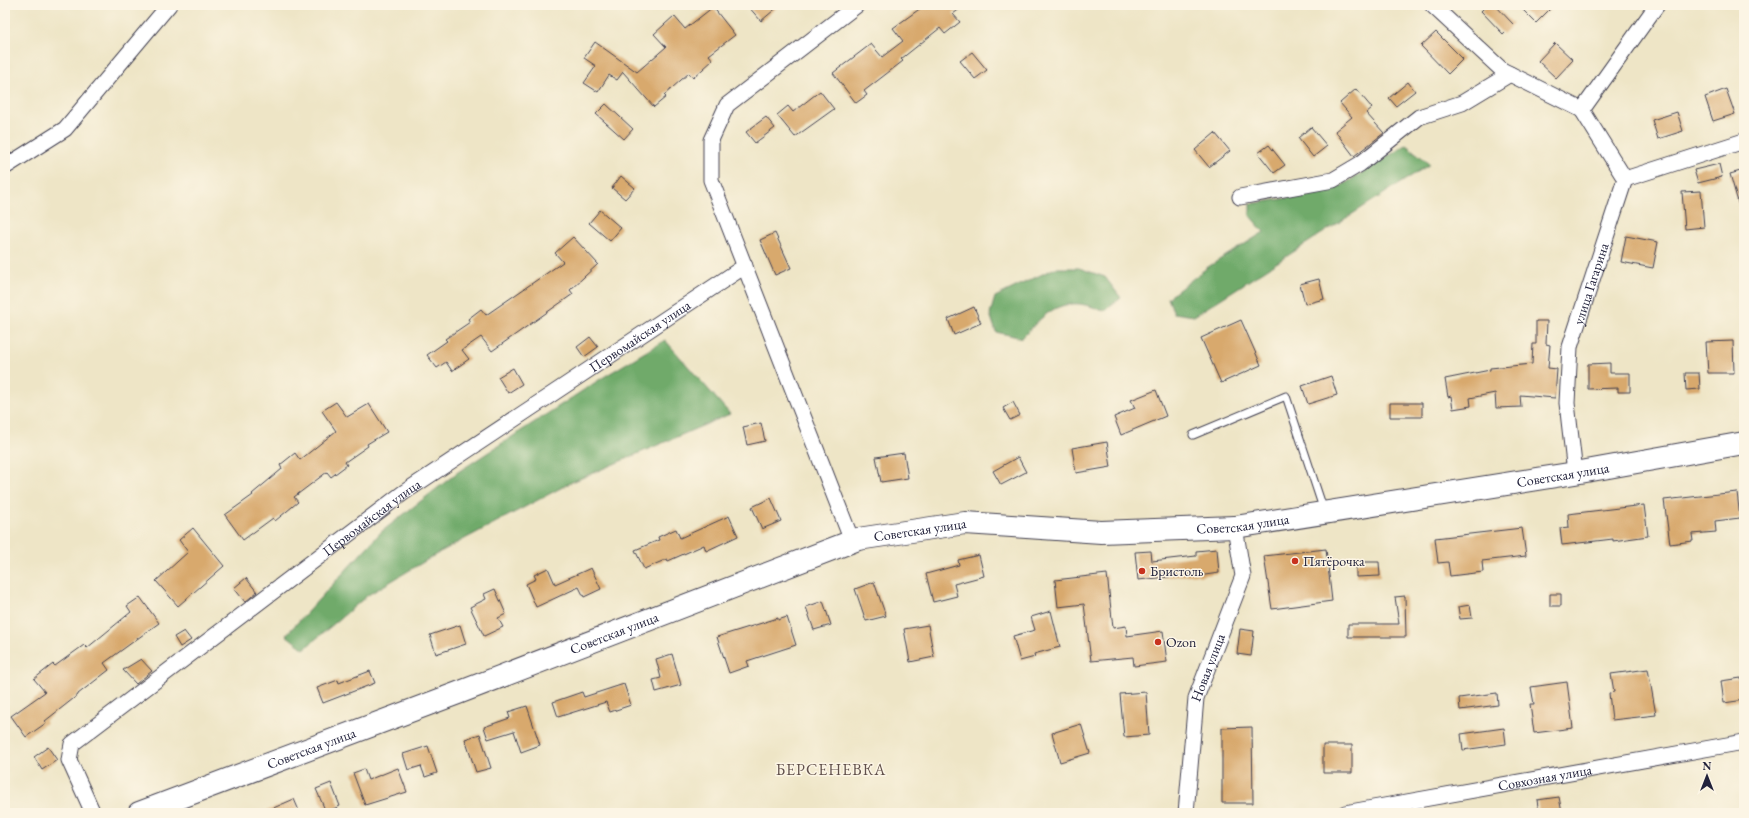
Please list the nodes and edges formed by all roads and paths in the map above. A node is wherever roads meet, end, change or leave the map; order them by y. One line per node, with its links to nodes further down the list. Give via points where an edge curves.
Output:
1 (169, 5): 8 (street, via 65,130)
2 (856, 5): 11 (street, via 727,105 712,140 712,180)
3 (1432, 5): 5 (street, via 1502,70)
4 (1657, 5): 6 (street)
5 (1510, 74): 6 (street); 10 (street, via 1462,103 1419,117 1360,164 1332,180)
6 (1582, 110): 9 (street)
7 (1744, 141): 9 (street)
8 (5, 167)
9 (1625, 179): 14 (street, улица Гагарина, via 1570,347 1567,403)
10 (1240, 197)
11 (745, 266): 17 (street); 19 (street, Первомайская улица, via 403,493 72,744 70,760)
12 (1193, 435): 15 (lane, via 1286,396)
13 (1744, 443): 14 (main road, Советская улица)
14 (1575, 473): 15 (main road, Советская улица)
15 (1324, 513): 16 (main road, Советская улица)
16 (1235, 527): 17 (main road, Советская улица, via 1101,532 965,523); 21 (street, Новая улица, via 1242,576 1196,698)
17 (852, 541): 20 (main road, Советская улица)
18 (1744, 742): 22 (street, Совхозная улица)
19 (93, 813)
20 (139, 813)
21 (1186, 813)
22 (1345, 813)

